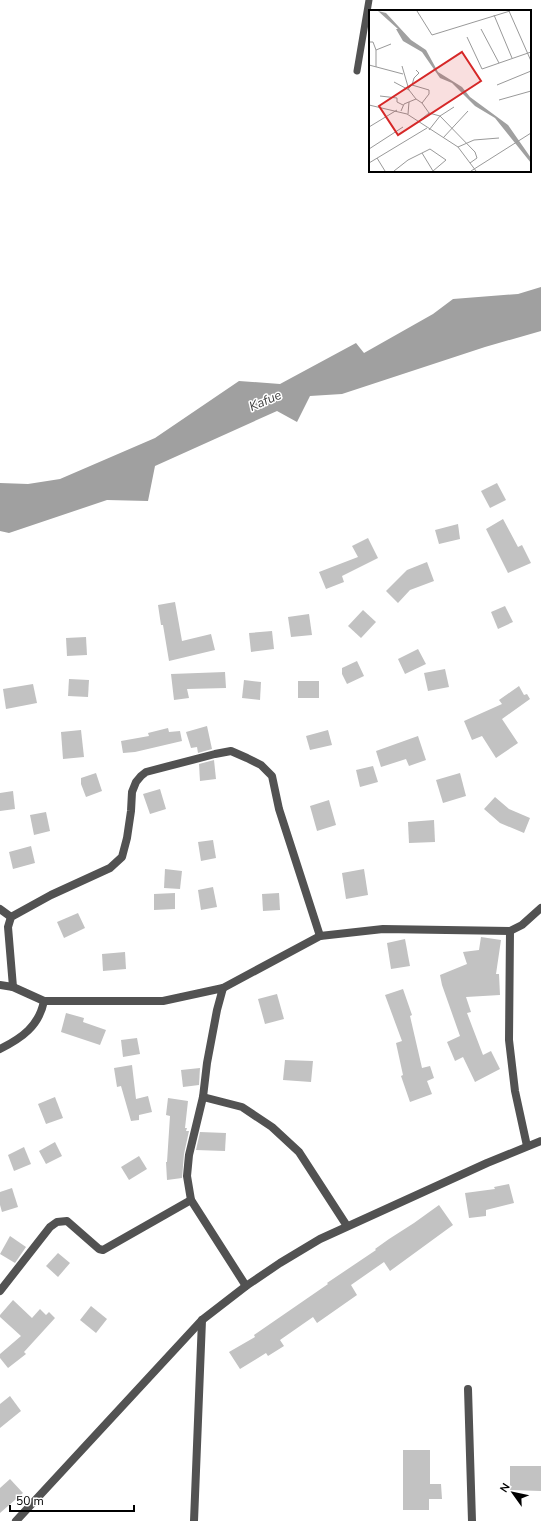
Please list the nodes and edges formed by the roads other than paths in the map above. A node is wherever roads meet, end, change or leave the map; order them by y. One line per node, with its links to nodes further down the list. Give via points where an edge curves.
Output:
1 (369, 0): 2 (lane)
2 (357, 71)
3 (541, 908): 6 (street, via 522,925)
4 (0, 909): 5 (street)
5 (11, 917): 7 (street, via 110,868 122,857 127,838 132,792 136,782 146,772 230,752 261,765 272,776 279,809); 9 (street, via 8,927)
6 (510, 931): 7 (street, via 383,929); 15 (street, via 509,1040 515,1091)
7 (320, 936): 10 (street)
8 (0, 985): 9 (street)
9 (13, 987): 11 (street)
10 (223, 988): 11 (street, via 163,1001); 13 (street, via 207,1063)
11 (44, 1001): 12 (street, via 36,1023 24,1034)
12 (0, 1048)
13 (203, 1097): 16 (street, via 189,1154); 17 (street, via 242,1107 272,1127 299,1152)
14 (541, 1141): 15 (street)
15 (526, 1146): 17 (street)
16 (191, 1200): 18 (street); 19 (street, via 103,1250 67,1221 57,1222 50,1227)
17 (347, 1226): 18 (street, via 286,1259)
18 (246, 1286): 20 (street)
19 (0, 1291)
20 (202, 1320): 22 (street); 23 (street)
21 (468, 1389): 24 (street)
22 (16, 1521)
23 (194, 1521)
24 (472, 1521)

